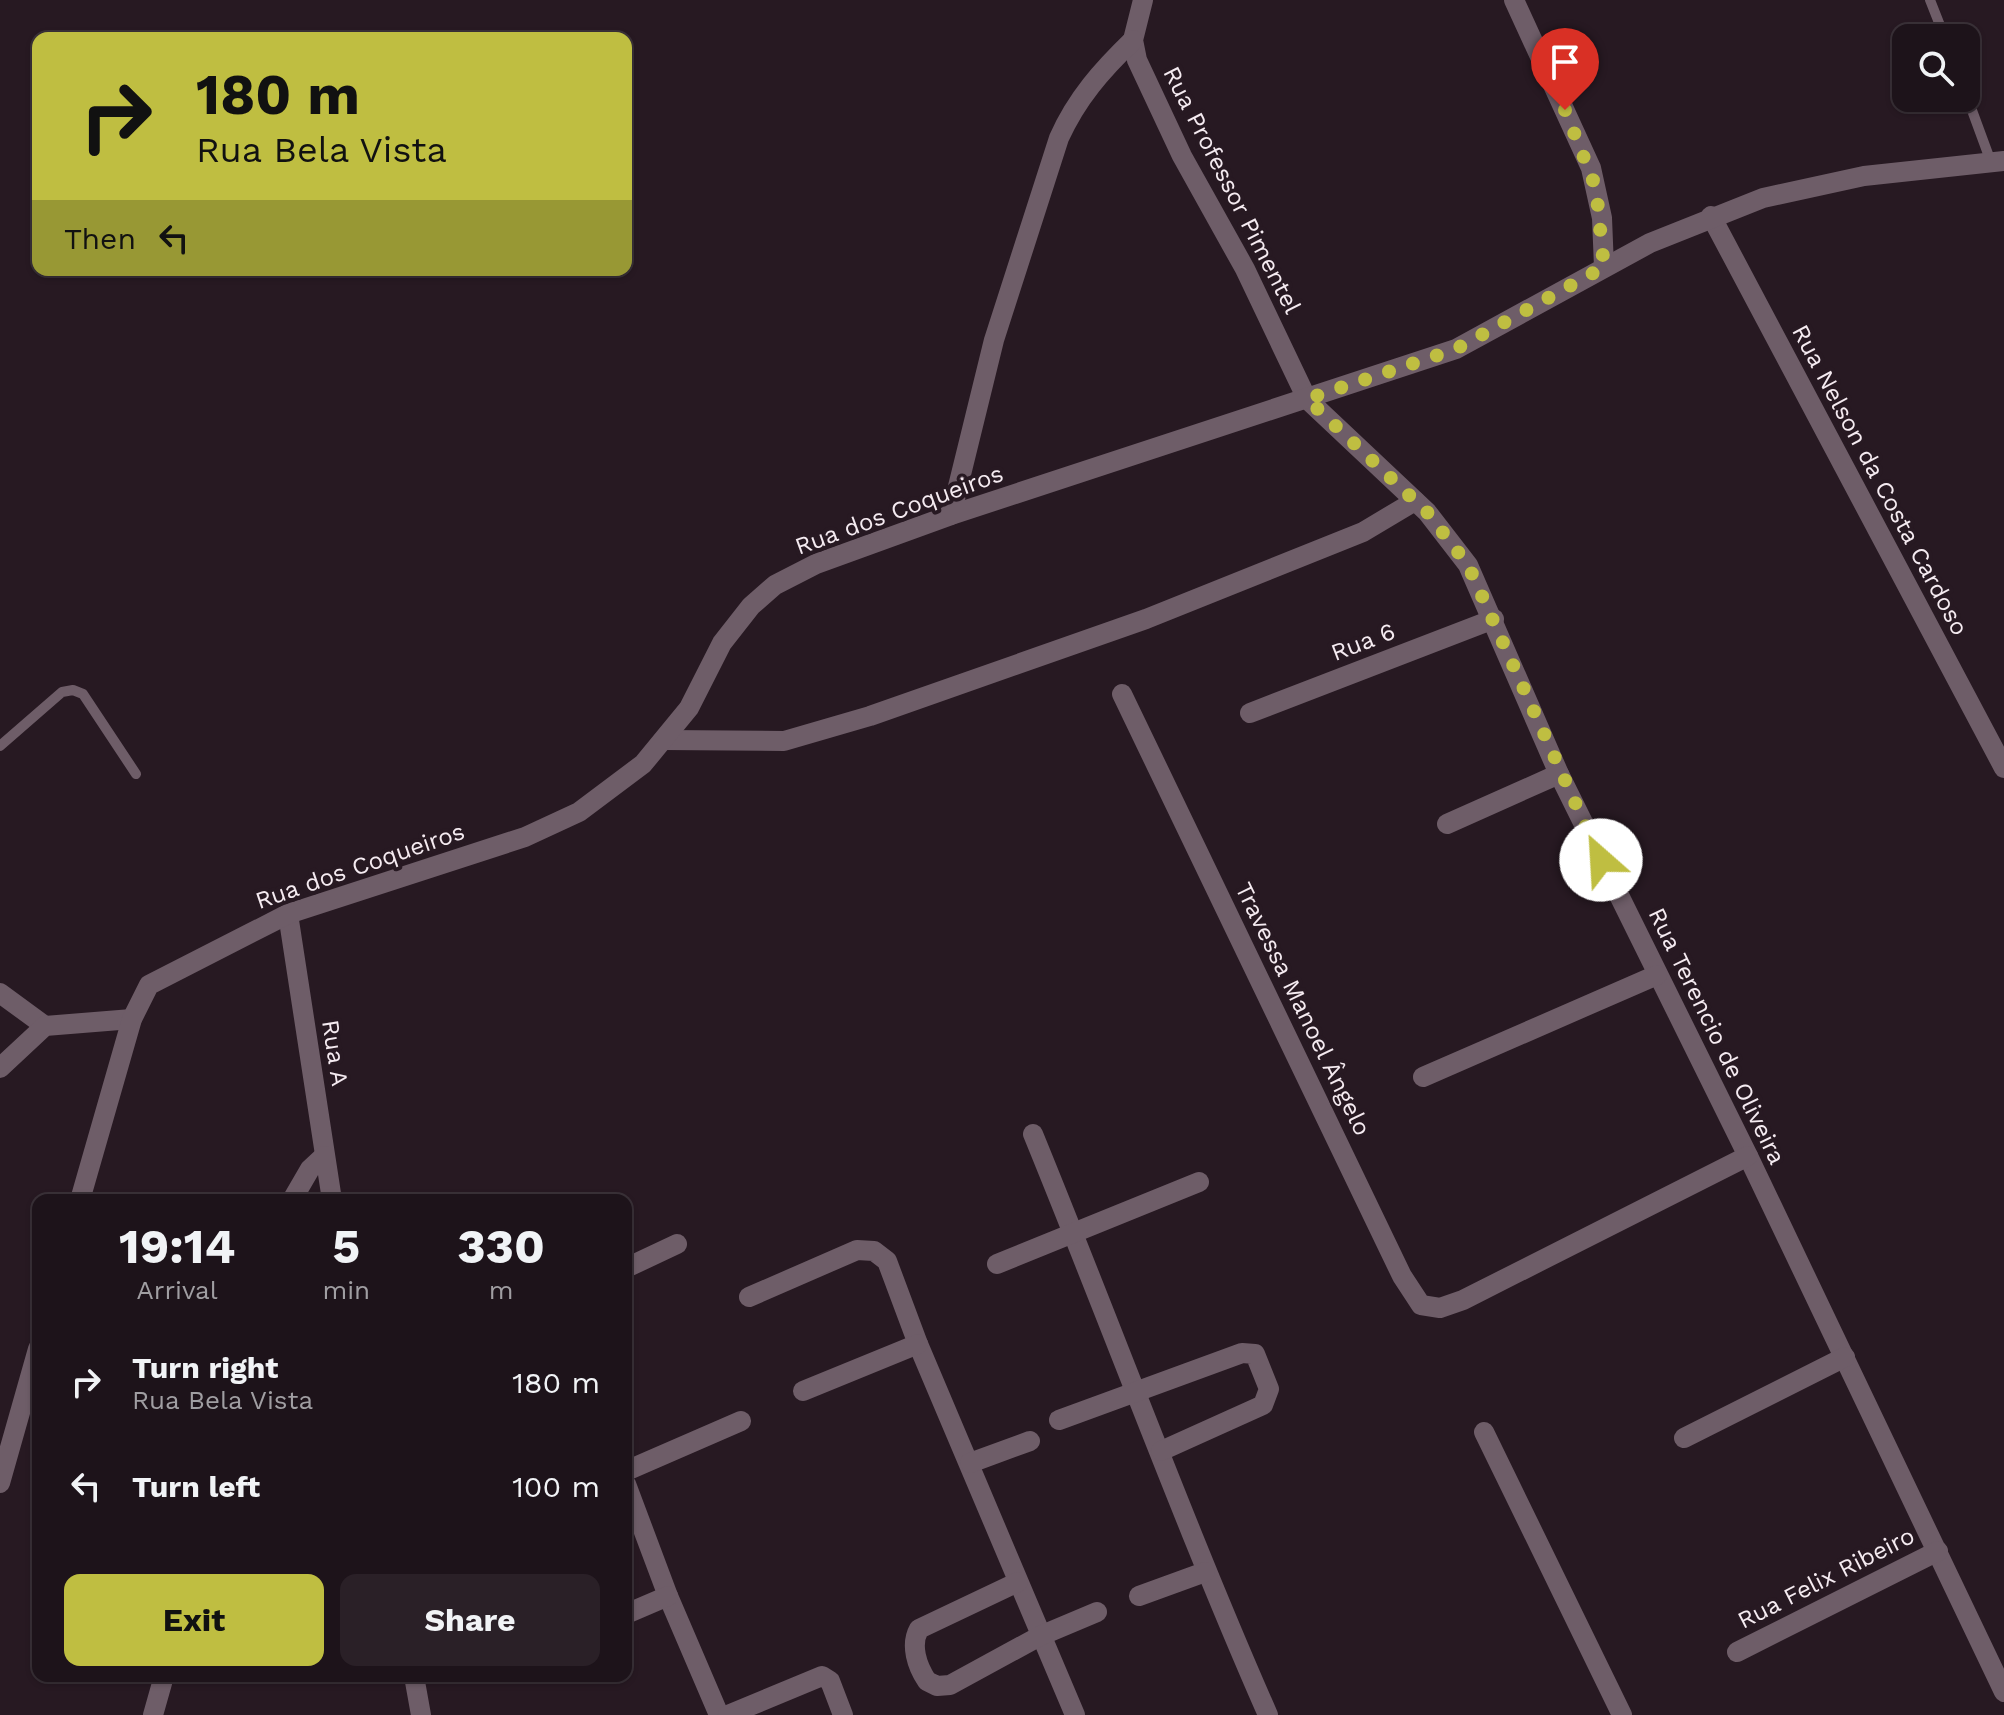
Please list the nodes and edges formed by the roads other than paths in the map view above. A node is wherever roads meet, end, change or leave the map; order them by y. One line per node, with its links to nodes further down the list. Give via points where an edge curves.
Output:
1 (1143, 0): 5 (street)
2 (1514, 0): 9 (street, via 1591,168 1602,218)
3 (1930, 0): 4 (lane)
4 (1939, 24)
5 (1133, 40): 10 (street, Rua Professor Pimentel, via 1148,90 1245,269); 12 (street, via 1072,109 1054,150 994,340)
6 (1974, 112): 7 (lane)
7 (1998, 162): 8 (street, Rua dos Coqueiros, via 1824,182)
8 (1711, 216): 9 (street, Rua dos Coqueiros); 18 (street, Rua Nelson da Costa Cardoso)
9 (1604, 267): 10 (street, Rua dos Coqueiros, via 1456,349)
10 (1307, 399): 11 (street, Rua Terencio de Oliveira); 12 (street, Rua dos Coqueiros)
11 (1415, 501): 13 (street, Rua Terencio de Oliveira, via 1453,542); 16 (street, via 1363,532 1146,619 870,716 784,741)
12 (951, 515): 16 (street, Rua dos Coqueiros, via 816,564 775,585 722,643 689,708)
13 (1494, 619): 15 (street, Rua 6); 20 (street, Rua Terencio de Oliveira)
14 (1122, 694): 31 (street, Travessa Manoel Ângelo, via 1421,1305 1440,1308 1463,1300)
15 (1250, 713)
16 (664, 740): 22 (street, Rua dos Coqueiros, via 617,786 579,812 525,837)
17 (0, 746): 19 (lane, via 62,692 73,690 83,694)
18 (2004, 768)
19 (136, 774)
20 (1559, 774): 21 (street); 23 (street, Rua Terencio de Oliveira)
21 (1447, 824)
22 (288, 914): 25 (street, Rua dos Coqueiros, via 156,978); 30 (street, Rua A)
23 (1657, 975): 28 (street); 31 (street, Rua Terencio de Oliveira)
24 (0, 993): 26 (street)
25 (132, 1019): 26 (street); 33 (street, Rua dos Coqueiros)
26 (45, 1026): 27 (street)
27 (0, 1068)
28 (1423, 1077)
29 (1033, 1134): 36 (street)
30 (324, 1156): 34 (street); 35 (street, Rua A)
31 (1748, 1156): 42 (street, Rua Terencio de Oliveira)
32 (1199, 1182): 36 (street)
33 (82, 1194)
34 (295, 1194)
35 (331, 1194)
36 (1073, 1231): 38 (street); 45 (street)
37 (677, 1244): 39 (street)
38 (997, 1264)
39 (632, 1265)
40 (749, 1297): 41 (street, via 870,1249 887,1261)
41 (918, 1344): 44 (street); 52 (street)
42 (1845, 1357): 49 (street); 56 (street, Rua Terencio de Oliveira)
43 (32, 1370): 54 (street)
44 (803, 1391)
45 (1139, 1391): 46 (street); 51 (street); 51 (street, via 1242,1353 1257,1357 1269,1389 1263,1405)
46 (1059, 1420)
47 (741, 1421): 53 (street)
48 (1484, 1432): 75 (street)
49 (1684, 1438)
50 (1030, 1441): 52 (street)
51 (1161, 1451): 57 (street)
52 (970, 1463): 58 (street)
53 (632, 1468)
54 (0, 1483)
55 (632, 1500): 59 (street)
56 (1938, 1551): 64 (street, Rua Felix Ribeiro); 67 (street, Rua Terencio de Oliveira)
57 (1205, 1572): 60 (street); 74 (street)
58 (1018, 1582): 63 (street); 63 (street, via 919,1629 915,1653 923,1677 937,1686 950,1685)
59 (668, 1596): 61 (street); 70 (street)
60 (1139, 1596)
61 (632, 1611)
62 (1097, 1612): 63 (street)
63 (1040, 1636): 73 (street)
64 (1737, 1652)
65 (162, 1682): 68 (street)
66 (415, 1682): 69 (street)
67 (2004, 1692)
68 (153, 1715)
69 (421, 1715)
70 (719, 1715)
71 (728, 1715): 72 (street, via 822,1676 830,1681)
72 (843, 1715)
73 (1075, 1715)
74 (1268, 1715)
75 (1622, 1715)

